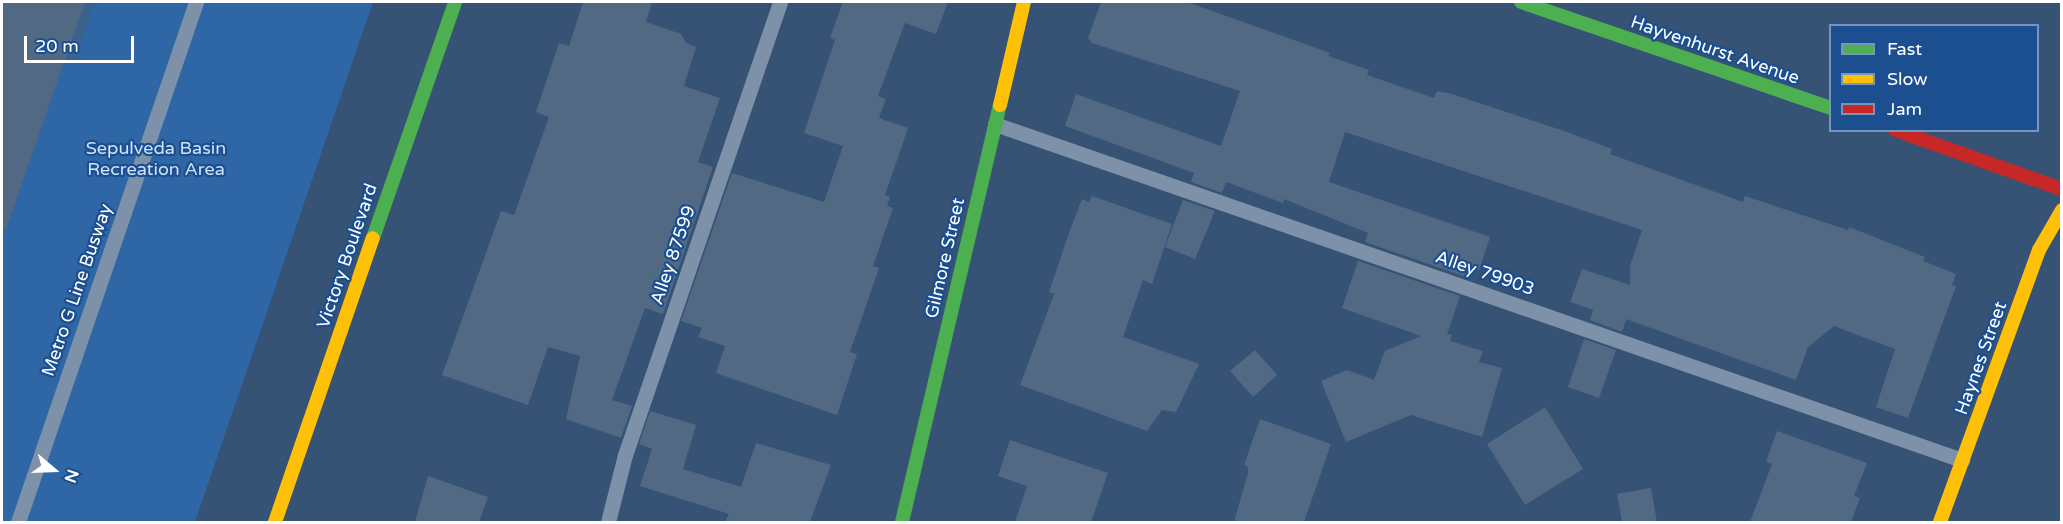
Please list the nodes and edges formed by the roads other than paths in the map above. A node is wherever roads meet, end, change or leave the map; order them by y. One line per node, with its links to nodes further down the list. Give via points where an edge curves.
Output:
1 (196, 2): 12 (lane, Metro G Line Busway)
2 (455, 2): 13 (main road, Victory Boulevard)
3 (780, 2): 14 (lane, Alley 87599, via 625,455)
4 (1024, 2): 7 (main road, Gilmore Street)
5 (1521, 2): 6 (main road, Hayvenhurst Avenue)
6 (1829, 108)
7 (996, 123): 11 (lane, Alley 79903); 15 (main road, Gilmore Street)
8 (1900, 132): 9 (main road)
9 (2061, 189)
10 (2061, 210): 11 (main road, Haynes Street, via 2040,250)
11 (1962, 460): 16 (main road, Haynes Street)
12 (18, 522)
13 (275, 522)
14 (608, 522)
15 (902, 522)
16 (1941, 522)

